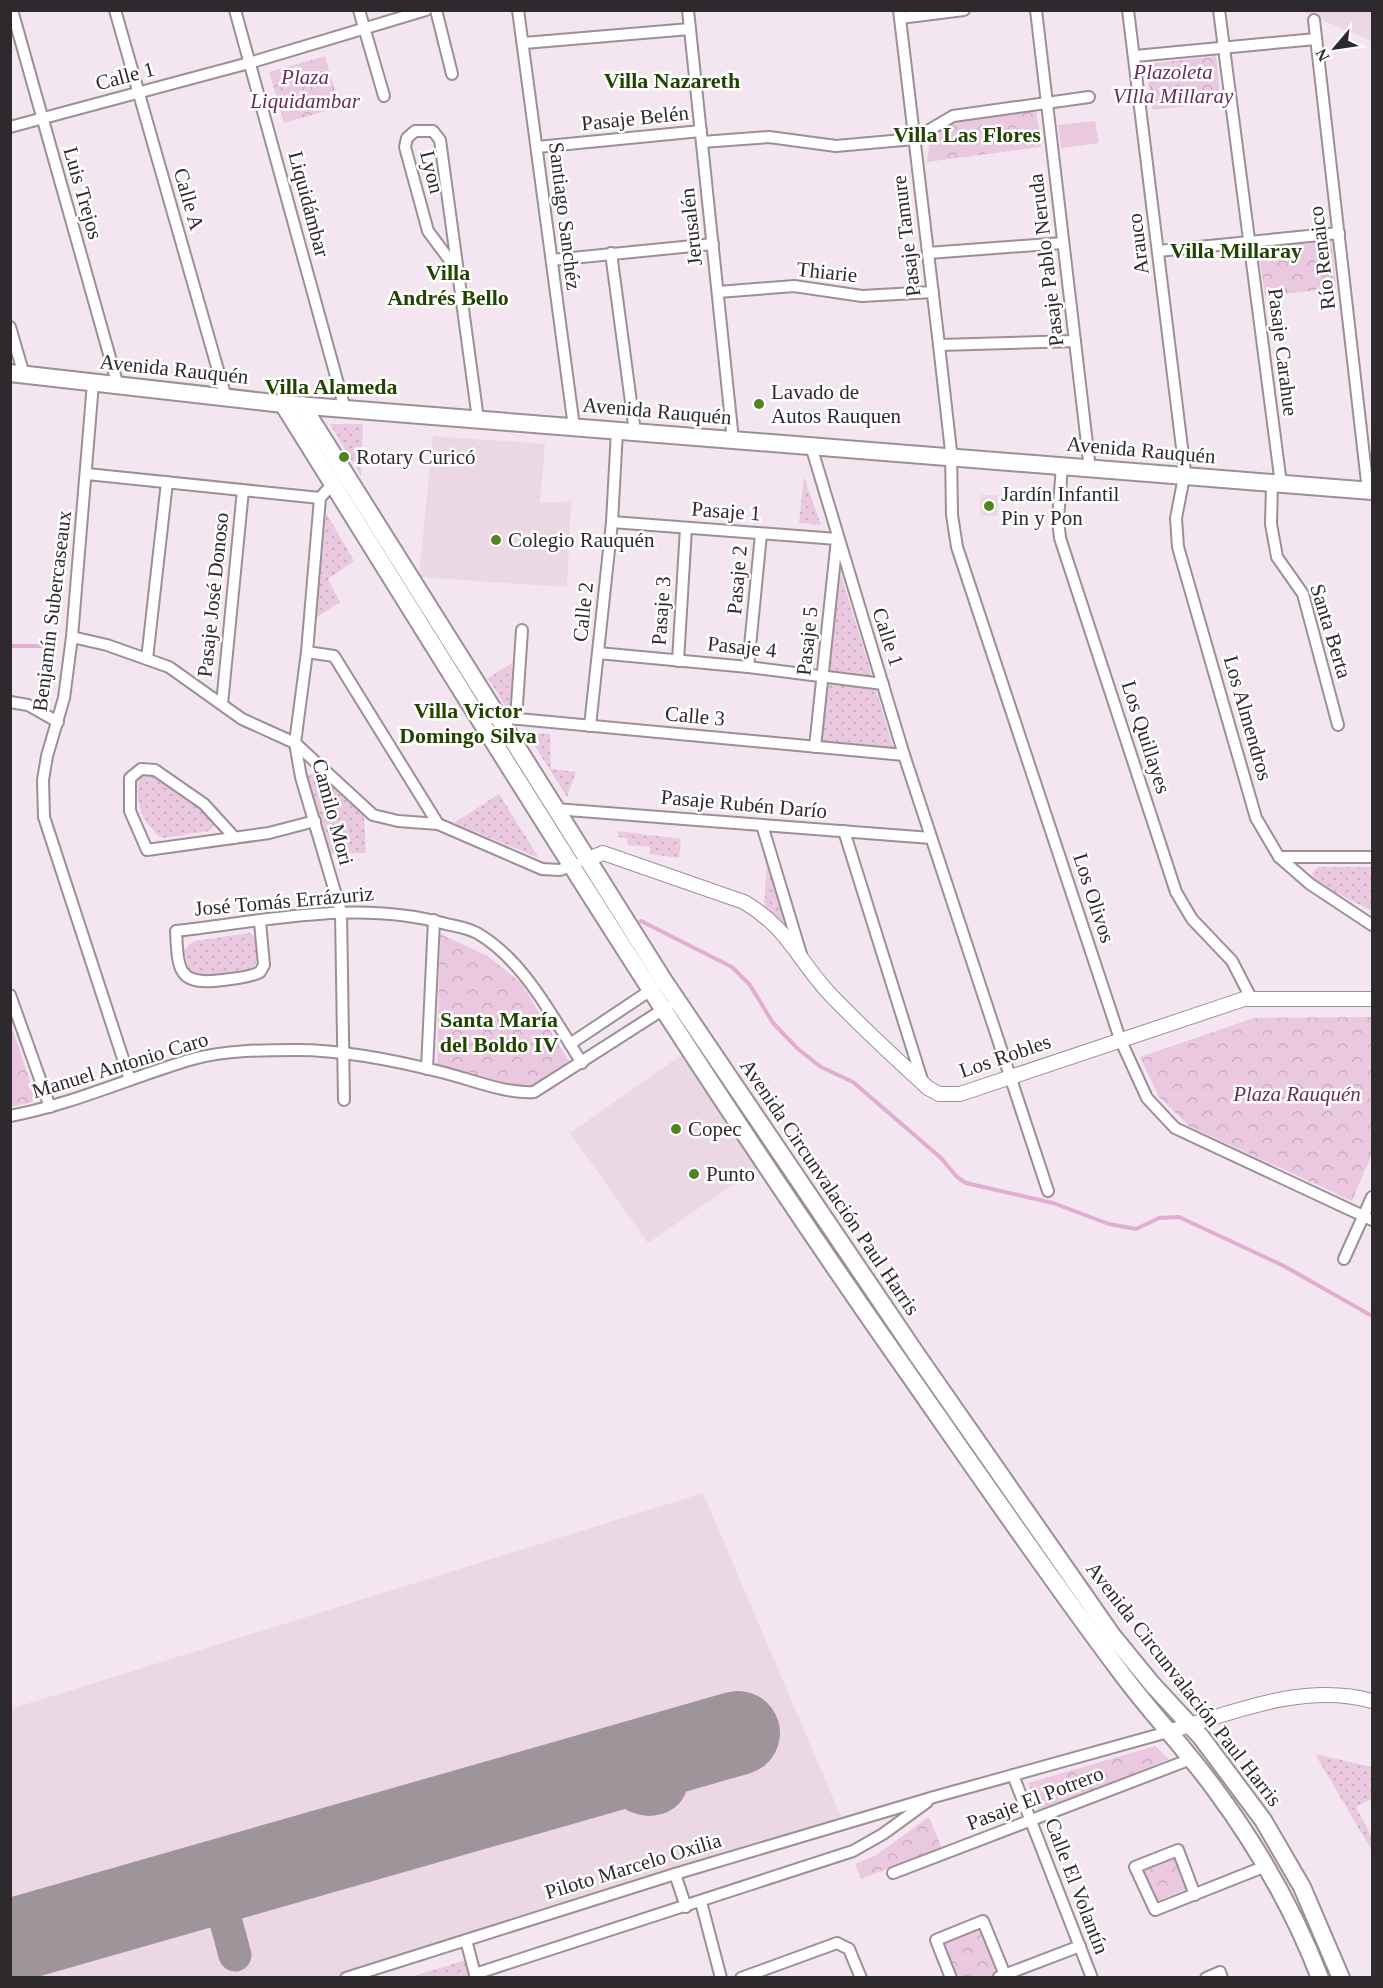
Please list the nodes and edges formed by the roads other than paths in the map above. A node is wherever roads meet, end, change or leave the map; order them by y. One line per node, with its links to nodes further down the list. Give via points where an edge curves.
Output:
1 (12, 10): 18 (street, Luis Trejos)
2 (115, 10): 24 (street, Calle A)
3 (235, 10): 22 (street, Liquidámbar)
4 (359, 10): 15 (street)
5 (426, 10): 15 (street, Calle 1)
6 (436, 10): 23 (street)
7 (518, 10): 19 (street, Santiago Sanchéz)
8 (688, 10): 16 (street, Jerusalén)
9 (964, 10): 13 (street)
10 (1036, 10): 27 (street, Pasaje Pablo Neruda)
11 (1128, 10): 21 (street, Arauco)
12 (1219, 10): 20 (street, Pasaje Carahue)
13 (899, 14): 31 (street, Pasaje Tamure)
14 (1314, 20): 17 (street, Río Renaico)
15 (364, 28): 22 (street, Calle 1); 25 (street)
16 (690, 29): 19 (street); 30 (street, Jerusalén)
17 (1316, 39): 20 (street); 33 (street, Río Renaico)
18 (15, 40): 28 (street, Luis Trejos)
19 (524, 43): 32 (street, Santiago Sanchéz)
20 (1225, 46): 21 (street); 34 (street, Pasaje Carahue)
21 (1135, 56): 37 (street, Arauco)
22 (249, 63): 24 (street, Calle 1); 53 (street, Liquidámbar)
23 (452, 74)
24 (139, 93): 28 (street, Calle 1); 50 (street, Calle A)
25 (384, 96)
26 (1089, 97): 27 (street)
27 (1047, 103): 31 (street, via 953,116); 35 (street, Pasaje Pablo Neruda)
28 (42, 119): 29 (street, Calle 1); 49 (street, Luis Trejos)
29 (10, 128)
30 (702, 136): 31 (street, Pasaje Belén, via 769,137 836,146); 32 (street, Pasaje Belén); 36 (street, Jerusalén)
31 (914, 139): 38 (street, Pasaje Tamure)
32 (537, 147): 40 (street, Santiago Sanchéz)
33 (1339, 233): 34 (street); 69 (street, Río Renaico)
34 (1250, 242): 37 (street); 67 (street, Pasaje Carahue)
35 (1063, 243): 38 (street); 45 (street, Pasaje Pablo Neruda)
36 (713, 244): 39 (street); 42 (street, Jerusalén)
37 (1158, 251): 64 (street, Arauco)
38 (928, 253): 43 (street, Pasaje Tamure)
39 (611, 254): 40 (street); 57 (street)
40 (552, 260): 55 (street, Santiago Sanchéz)
41 (457, 270): 41 (street, Lyon, via 440,140 432,131 415,130 405,147 424,221 433,241); 54 (street, Lyon)
42 (718, 292): 43 (street, Thiarie, via 794,286 862,296); 58 (street, Jerusalén)
43 (933, 292): 46 (street, Pasaje Tamure)
44 (10, 327): 47 (street)
45 (1075, 340): 46 (street); 62 (street, Pasaje Pablo Neruda)
46 (939, 345): 60 (street, Pasaje Tamure)
47 (17, 374): 48 (main road, Avenida Rauquén)
48 (93, 383): 49 (main road, Avenida Rauquén); 63 (street, Benjamín Subercaseaux)
49 (118, 386): 50 (main road, Avenida Rauquén)
50 (226, 398): 51 (main road, Avenida Rauquén)
51 (283, 404): 52 (main road, Avenida Rauquén); 65 (main road, Avenida Circunvalación Paul Harris)
52 (302, 405): 53 (main road, Avenida Rauquén); 65 (main road, Avenida Circunvalación Paul Harris)
53 (345, 409): 54 (main road, Avenida Rauquén)
54 (478, 419): 55 (main road, Avenida Rauquén)
55 (574, 427): 56 (main road, Avenida Rauquén)
56 (617, 431): 57 (main road, Avenida Rauquén); 71 (street, Calle 2)
57 (635, 432): 58 (main road, Avenida Rauquén)
58 (734, 440): 59 (main road, Avenida Rauquén)
59 (811, 446): 60 (main road, Avenida Rauquén); 74 (street, Calle 1)
60 (951, 458): 61 (main road, Avenida Rauquén); 114 (street, Los Olivos, via 957,547)
61 (1062, 466): 62 (main road, Avenida Rauquén); 111 (street, Los Quillayes, via 1060,538 1176,892 1192,920 1232,961)
62 (1090, 469): 64 (main road, Avenida Rauquén)
63 (87, 474): 66 (street); 76 (street, Benjamín Subercaseaux)
64 (1184, 474): 67 (main road, Avenida Rauquén); 102 (street, Los Almendros, via 1176,518 1178,547 1256,818)
65 (339, 478): 70 (street); 86 (main road, Avenida Circunvalación Paul Harris)
66 (167, 483): 68 (street); 79 (street)
67 (1276, 484): 69 (main road, Avenida Rauquén); 89 (street, Santa Berta, via 1271,524 1277,557 1303,594)
68 (243, 490): 70 (street); 85 (street, Pasaje José Donoso)
69 (1370, 491)
70 (320, 498): 77 (street, Camilo Mori)
71 (612, 522): 72 (street, Pasaje 1); 78 (street, Calle 2)
72 (686, 528): 73 (street, Pasaje 1); 80 (street, Pasaje 3)
73 (761, 534): 74 (street, Pasaje 1); 81 (street, Pasaje 2)
74 (837, 539): 82 (street, Pasaje 5); 83 (street, Calle 1)
75 (522, 630): 87 (street)
76 (72, 637): 79 (street); 88 (street, Benjamín Subercaseaux)
77 (307, 652): 91 (street, Camilo Mori); 96 (street, via 334,656)
78 (598, 653): 80 (street, Pasaje 4); 90 (street, Calle 2)
79 (147, 659): 85 (street, via 169,667)
80 (678, 661): 81 (street, Pasaje 4)
81 (748, 667): 82 (street, Pasaje 4)
82 (824, 676): 83 (street, Pasaje 4); 92 (street, Pasaje 5)
83 (883, 684): 93 (street, Calle 1)
84 (10, 702): 88 (street, via 28,705)
85 (222, 704): 91 (street, via 264,731)
86 (489, 719): 87 (street, Calle 3); 94 (main road, Avenida Circunvalación Paul Harris); 103 (main road, Avenida Circunvalación Paul Harris)
87 (516, 719): 90 (street, Calle 3)
88 (58, 722): 120 (street, Benjamín Subercaseaux, via 43,780 44,817)
89 (1338, 725)
90 (590, 726): 92 (street, Calle 3)
91 (295, 742): 95 (street, Camilo Mori, via 300,777); 96 (street, via 373,815)
92 (815, 747): 93 (street, Calle 3)
93 (904, 755): 100 (street, Calle 1)
94 (555, 808): 97 (street, Pasaje Rubén Darío); 103 (main road, Avenida Circunvalación Paul Harris)
95 (315, 821): 99 (street); 104 (street, Camilo Mori)
96 (438, 824): 103 (street, via 542,869 560,870)
97 (762, 825): 98 (street, Pasaje Rubén Darío); 108 (street)
98 (844, 831): 100 (street, Pasaje Rubén Darío); 121 (street)
99 (235, 838): 99 (street, via 204,804 155,771 145,768 130,778 128,796 134,824 147,850)
100 (931, 838): 119 (street, Calle 1)
101 (1372, 856): 102 (street)
102 (1279, 857): 107 (street, Los Almendros, via 1310,884)
103 (580, 863): 108 (street, Los Robles, via 603,853 744,902 765,914); 109 (main road, Avenida Circunvalación Paul Harris)
104 (341, 912): 105 (street, José Tomás Errázuriz, via 384,912); 106 (street, José Tomás Errázuriz); 116 (street, Camilo Mori)
105 (434, 920): 115 (street, José Tomás Errázuriz, via 476,932 514,963); 118 (street)
106 (260, 922): 106 (street, José Tomás Errázuriz, via 263,969 251,976 203,983 192,982 185,975 178,958 176,931)
107 (1372, 925)
108 (801, 954): 121 (street, Los Robles, via 827,990)
109 (658, 985): 113 (main road, Avenida Circunvalación Paul Harris); 115 (street)
110 (10, 995): 123 (street)
111 (1251, 998): 112 (street, Los Robles); 114 (street, Los Robles)
112 (1372, 999)
113 (671, 1005): 117 (street, Manuel Antonio Caro); 130 (main road, Avenida Circunvalación Paul Harris, via 1112,1635); 131 (main road, Avenida Circunvalación Paul Harris, via 903,1366 1097,1641)
114 (1120, 1039): 119 (street, Los Robles); 127 (street, Los Olivos, via 1148,1098 1175,1128)
115 (570, 1044): 117 (street, José Tomás Errázuriz)
116 (344, 1055): 118 (street, Manuel Antonio Caro); 120 (street, Manuel Antonio Caro, via 300,1050 246,1051 195,1058); 122 (street, Camilo Mori)
117 (582, 1063): 118 (street, Manuel Antonio Caro, via 542,1089 526,1092)
118 (428, 1069)
119 (1011, 1076): 121 (street, Los Robles, via 953,1095 939,1094); 125 (street, Calle 1)
120 (130, 1080): 123 (street, Manuel Antonio Caro)
121 (923, 1083)
122 (344, 1100)
123 (50, 1107): 124 (street, Manuel Antonio Caro)
124 (10, 1116)
125 (1048, 1191)
126 (1372, 1197): 127 (street)
127 (1368, 1218): 128 (street)
128 (1344, 1259)
129 (1372, 1701): 130 (street, Piloto Marcelo Oxilia, via 1335,1695 1302,1696)
130 (1191, 1725): 131 (street, Piloto Marcelo Oxilia); 155 (main road, Avenida Circunvalación Paul Harris, via 1279,1845)
131 (1168, 1732): 132 (main road, Avenida Circunvalación Paul Harris); 133 (street, Piloto Marcelo Oxilia)
132 (1191, 1759): 135 (street, Pasaje El Potrero); 136 (main road, Avenida Circunvalación Paul Harris)
133 (1013, 1775): 134 (street, Piloto Marcelo Oxilia); 135 (street, Calle El Volantín)
134 (934, 1797): 138 (street, Piloto Marcelo Oxilia); 140 (street, Piloto Marcelo Oxilia, via 853,1851)
135 (1030, 1821): 137 (street, Pasaje El Potrero); 143 (street, Calle El Volantín)
136 (1266, 1866): 139 (street); 154 (main road, Avenida Circunvalación Paul Harris)
137 (893, 1873)
138 (675, 1874): 141 (street); 142 (street, Piloto Marcelo Oxilia)
139 (1195, 1894): 139 (street, via 1155,1910 1135,1867 1178,1850)
140 (701, 1902): 141 (street, Piloto Marcelo Oxilia); 147 (street)
141 (686, 1907): 144 (street, Piloto Marcelo Oxilia)
142 (466, 1940): 144 (street); 146 (street, Piloto Marcelo Oxilia)
143 (1080, 1946): 145 (street); 151 (street, Calle El Volantín)
144 (476, 1976)
145 (1002, 1976): 150 (street, via 983,1921 936,1940)
146 (345, 1977)
147 (721, 1977)
148 (741, 1977): 149 (street, via 834,1943 849,1949)
149 (861, 1977)
150 (951, 1977)
151 (1092, 1977)
152 (1206, 1977): 153 (street, via 1220,1972)
153 (1222, 1977)
154 (1320, 1977)
155 (1341, 1977)

